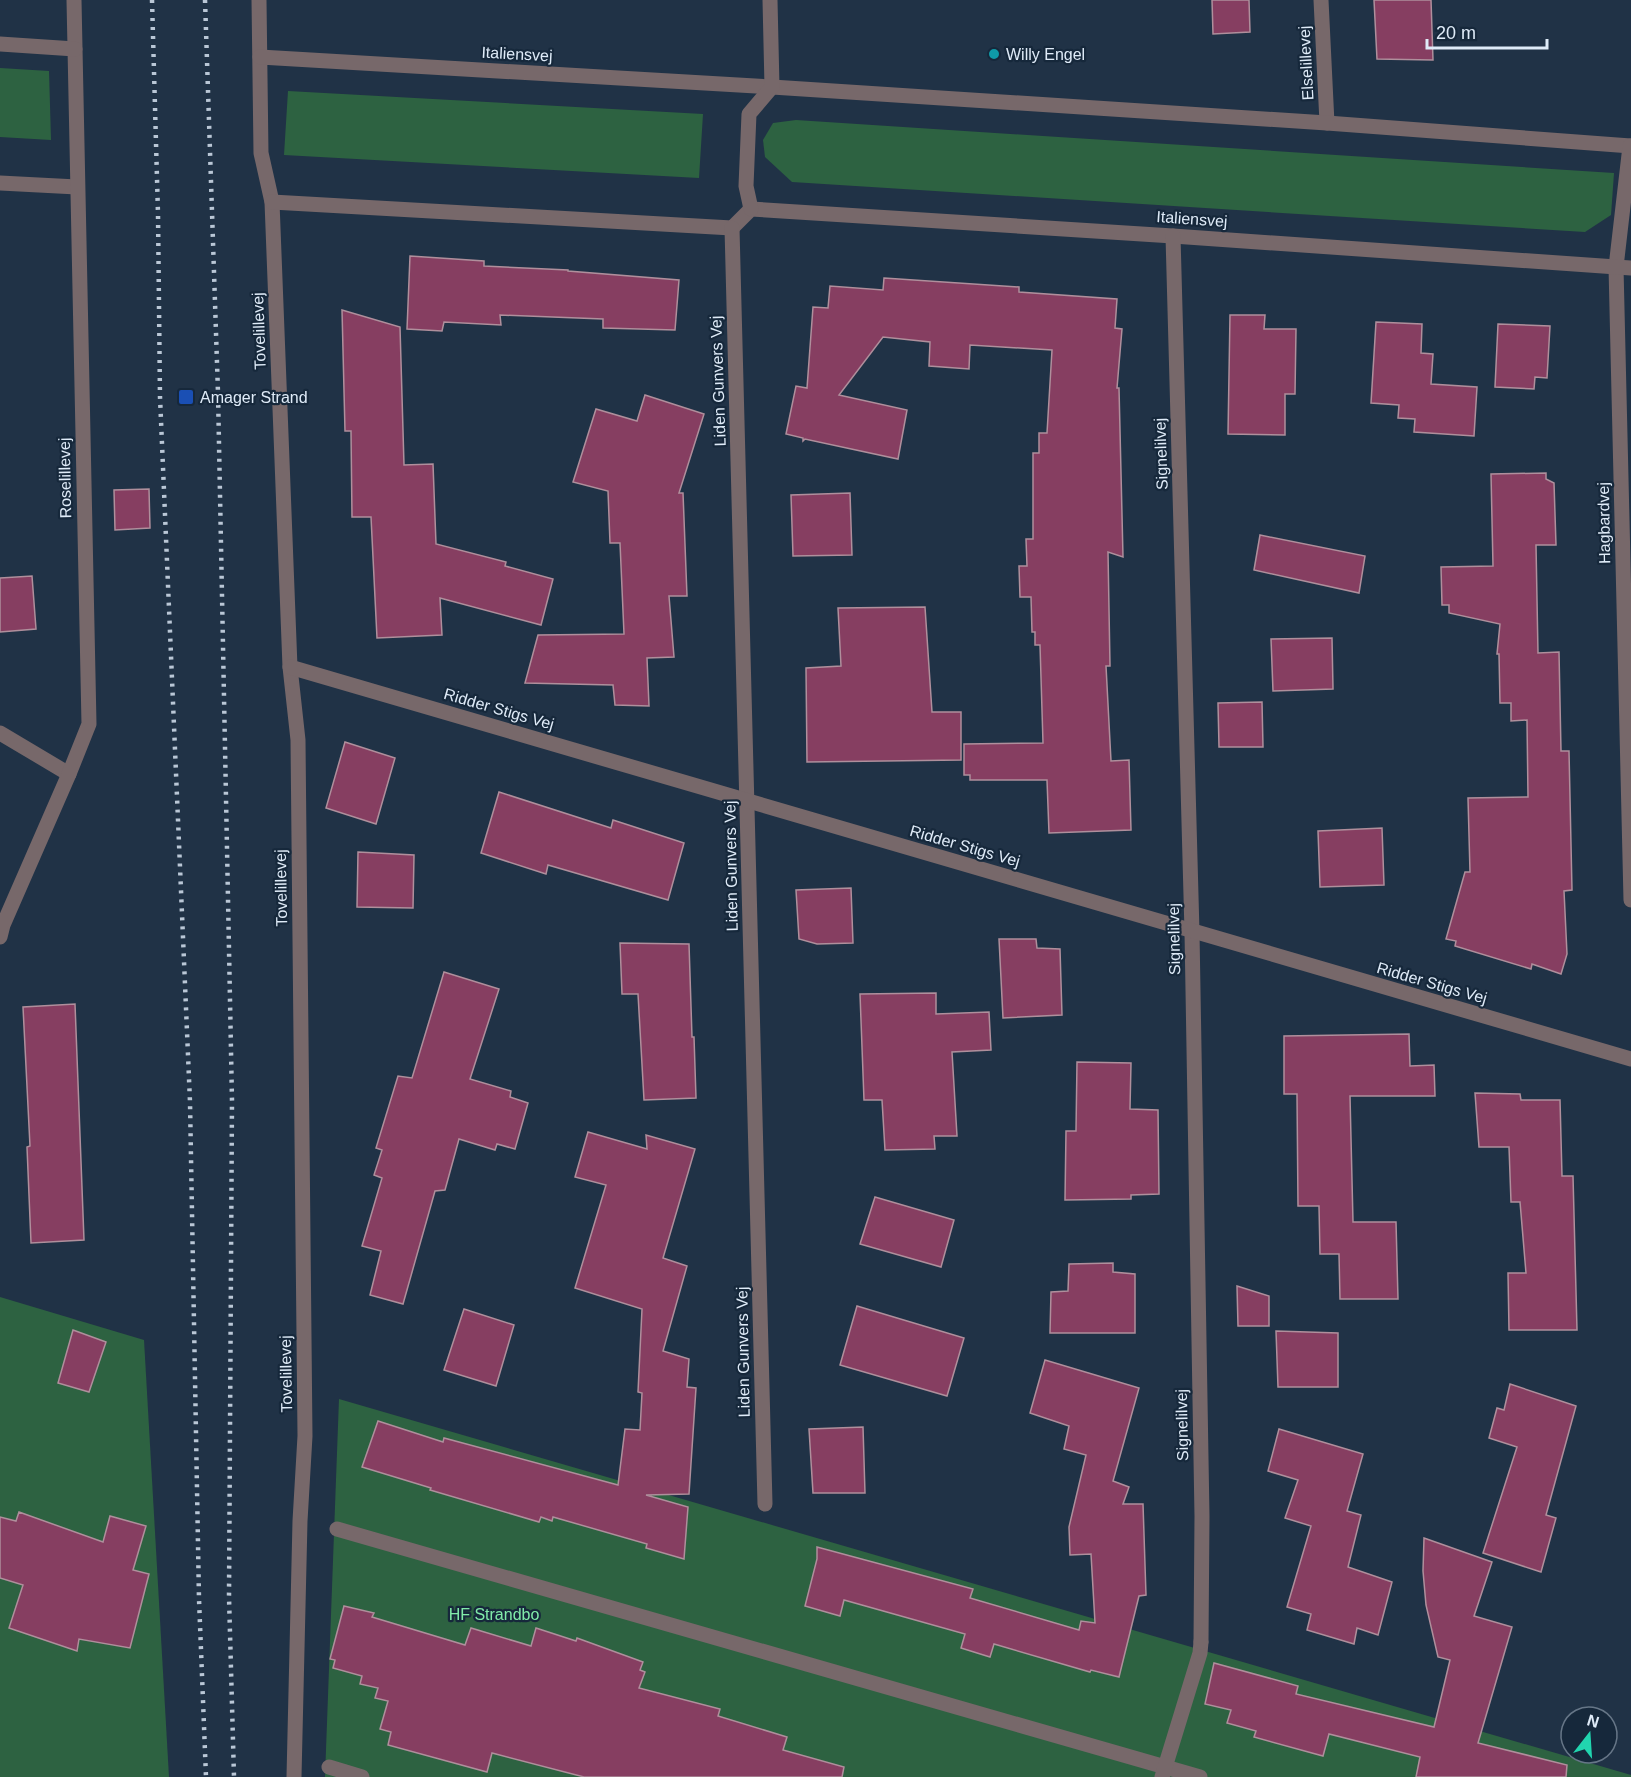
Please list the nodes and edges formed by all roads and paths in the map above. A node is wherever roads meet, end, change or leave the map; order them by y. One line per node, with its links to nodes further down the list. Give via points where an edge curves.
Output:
1 (74, 0): 6 (street, Roselillevej)
2 (259, 0): 7 (street, Tovelillevej)
3 (770, 0): 8 (street)
4 (1322, 0): 9 (street, Elselillevej)
5 (0, 44): 6 (street)
6 (75, 49): 12 (street, Roselillevej)
7 (260, 57): 8 (street, Italiensvej); 13 (street, Tovelillevej, via 261,153)
8 (772, 87): 9 (street, Italiensvej); 14 (street, via 749,114 746,186)
9 (1327, 123): 10 (street, Italiensvej)
10 (1630, 146): 17 (street, Hagbardvej)
11 (0, 183): 12 (street)
12 (77, 188): 20 (street, Roselillevej, via 89,724)
13 (272, 202): 15 (street); 18 (street, Tovelillevej)
14 (751, 209): 15 (street); 16 (street, Italiensvej)
15 (732, 228): 21 (street, Liden Gunvers Vej)
16 (1173, 236): 17 (street, Italiensvej); 23 (street, Signelilvej)
17 (1624, 268): 22 (street, Hagbardvej)
18 (290, 666): 21 (street, Ridder Stigs Vej); 30 (street, Tovelillevej, via 298,740 305,1436)
19 (0, 733): 20 (street)
20 (69, 774): 24 (street, Roselillevej)
21 (747, 801): 23 (street, Ridder Stigs Vej); 26 (street, Liden Gunvers Vej)
22 (1631, 900)
23 (1192, 932): 25 (street, Ridder Stigs Vej); 29 (street, Signelilvej, via 1201,1642)
24 (0, 937)
25 (1631, 1059)
26 (765, 1504)
27 (337, 1529): 29 (street)
28 (329, 1767): 31 (street)
29 (1163, 1772): 32 (street)
30 (294, 1777)
31 (362, 1777)
32 (1200, 1777)

